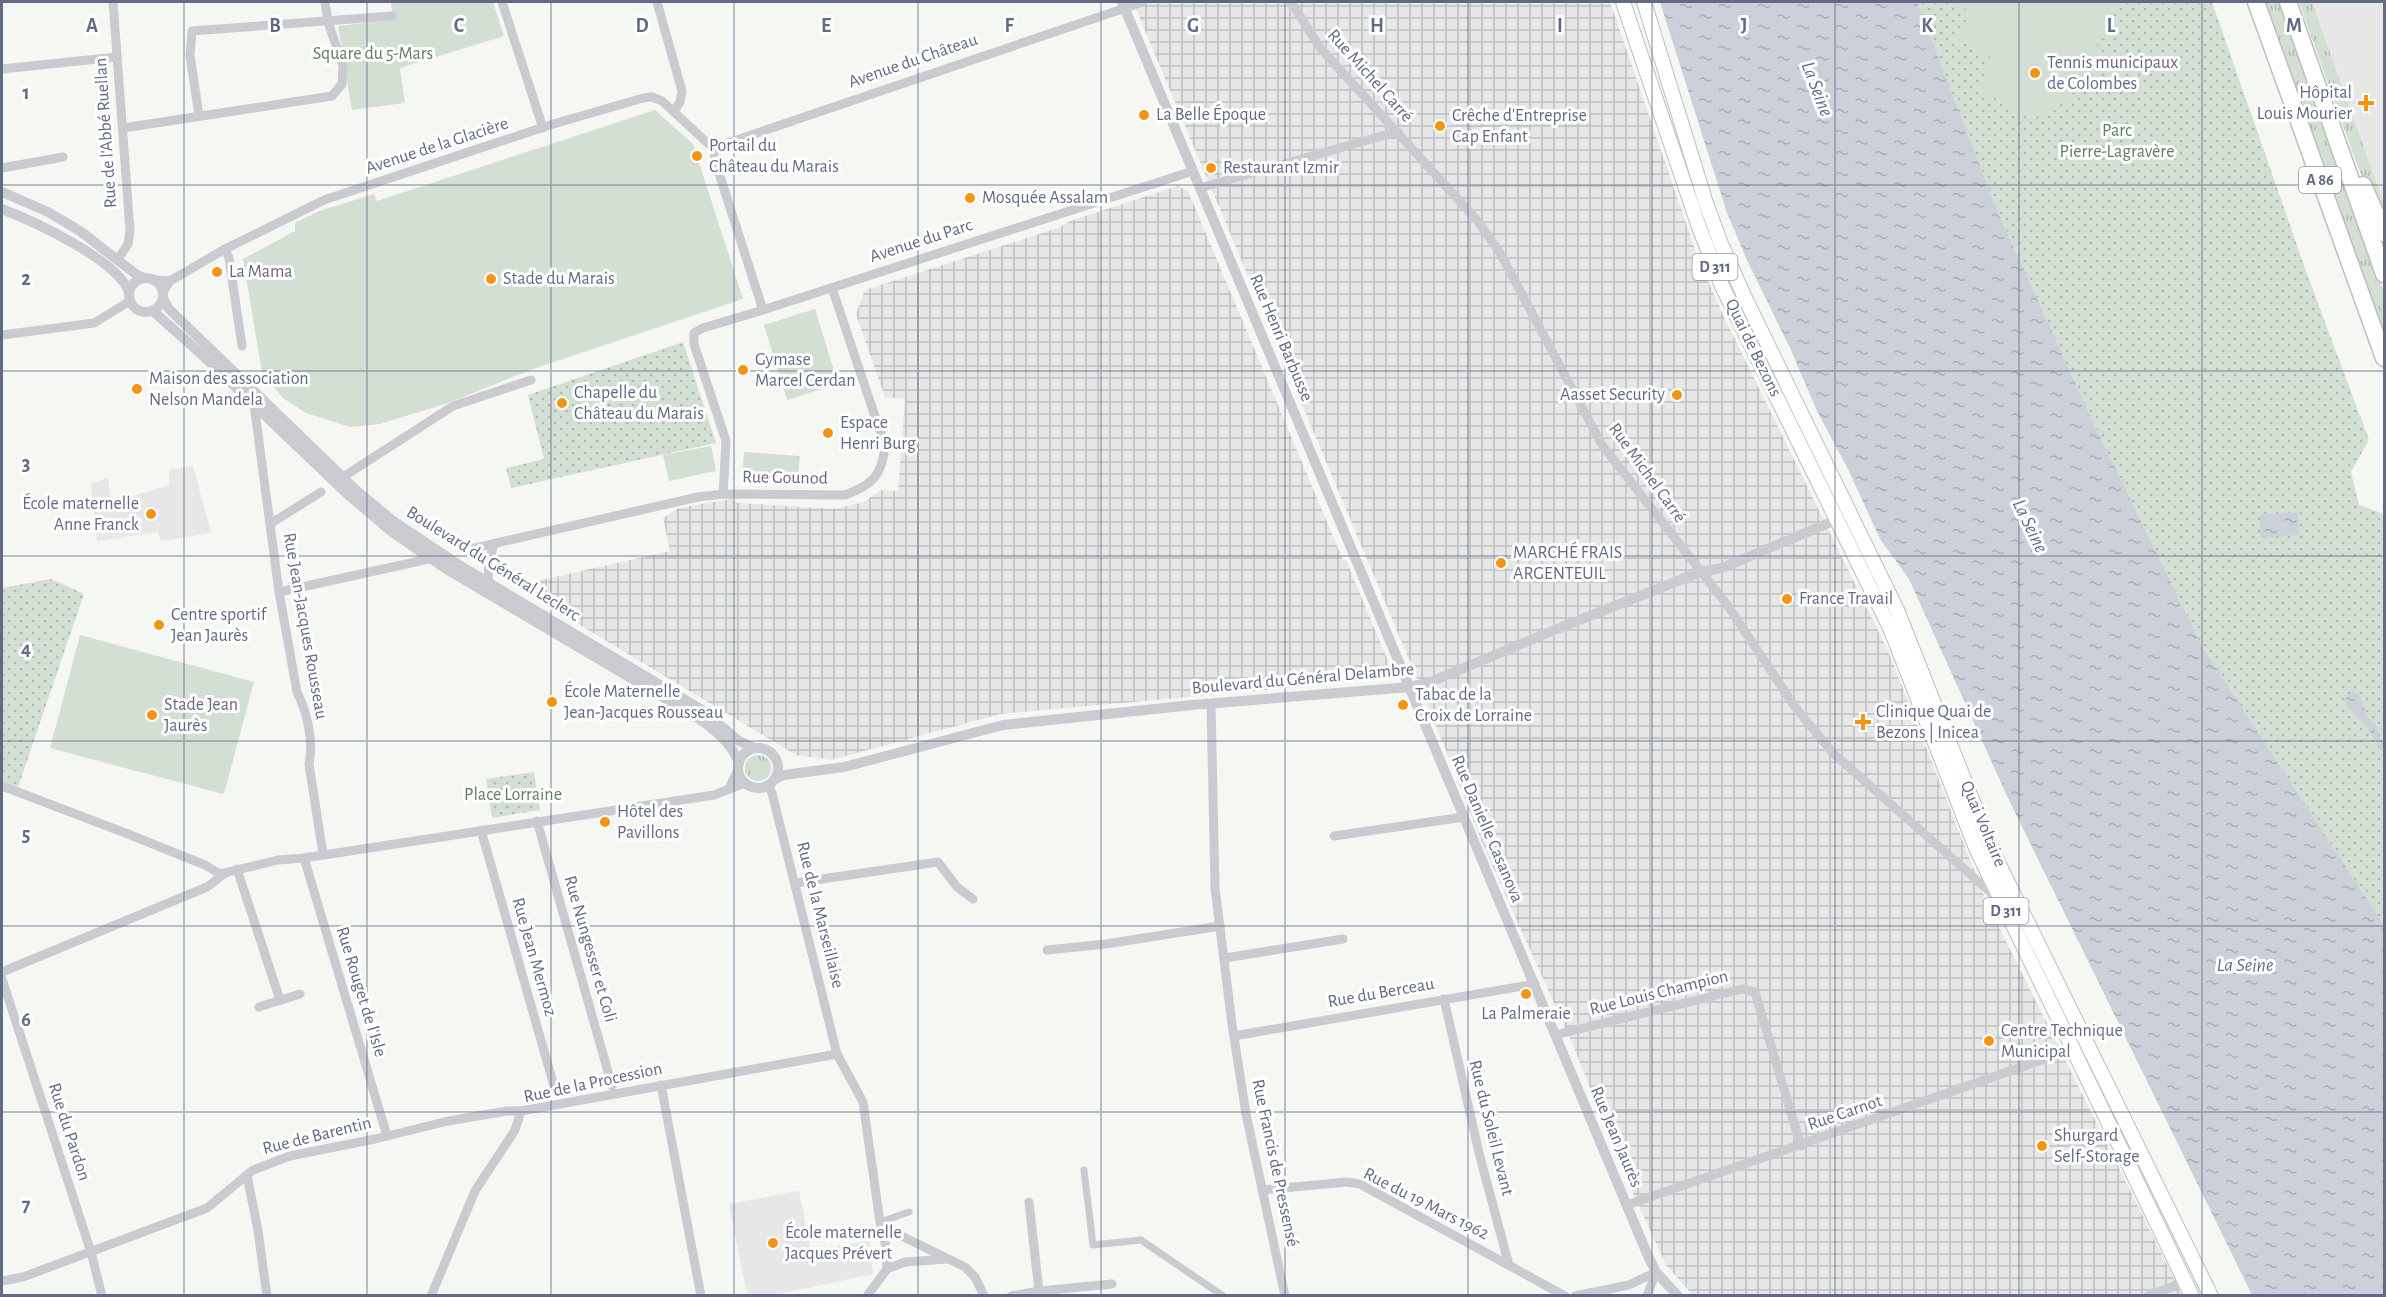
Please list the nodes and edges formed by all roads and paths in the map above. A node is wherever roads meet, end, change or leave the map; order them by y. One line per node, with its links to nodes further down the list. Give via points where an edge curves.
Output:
1 (113, 2): 14 (street, Rue de l'Abbé Ruellan)
2 (325, 2): 13 (street)
3 (502, 2): 19 (street)
4 (657, 2): 16 (street, via 682,90)
5 (1143, 2): 11 (street, Avenue du Château)
6 (1291, 2): 20 (street, Rue Michel Carré, via 1321,49)
7 (1623, 2): 48 (main road, Quai de Bezons / D 311, via 1722,286)
8 (1644, 2): 48 (main road, Quai de Bezons / D 311, via 1721,244 1835,483)
9 (2256, 2): 42 (highway, A 86)
10 (2288, 2): 25 (highway, A 86)
11 (1124, 5): 21 (street, Avenue du Château); 24 (street, Rue Henri Barbusse)
12 (392, 16): 13 (street)
13 (328, 22): 17 (street, via 343,66 342,84 332,96); 17 (street, via 192,31 190,55)
14 (117, 57): 15 (street); 18 (street, Rue de l'Abbé Ruellan)
15 (2, 69)
16 (674, 111): 19 (street, Avenue de la Glacière, via 652,97 643,98); 21 (street, Avenue de la Glacière)
17 (199, 116): 18 (street)
18 (123, 128): 31 (street, Rue de l'Abbé Ruellan, via 130,230 128,244)
19 (543, 128): 30 (street, Avenue de la Glacière, via 324,200)
20 (1399, 133): 26 (street); 53 (street, Rue Michel Carré, via 1477,220 1500,253 1602,445)
21 (713, 148): 38 (street)
22 (63, 157): 23 (street)
23 (2, 168)
24 (1193, 171): 26 (street, Rue Henri Barbusse); 35 (street, Avenue du Parc)
25 (2348, 172): 29 (highway, via 2359,175); 32 (highway, A 86)
26 (1200, 188): 56 (street, Rue Henri Barbusse)
27 (2, 192): 31 (street, via 67,223)
28 (2, 209): 37 (street, via 81,249 121,278)
29 (2385, 233)
30 (225, 249): 34 (street, Avenue de la Glacière); 41 (street)
31 (118, 259): 33 (street, via 137,275)
32 (2385, 274)
33 (150, 279): 34 (street); 36 (street); 37 (street, via 135,283)
34 (170, 281): 36 (street, Avenue de la Glacière)
35 (831, 288): 38 (street, Avenue du Parc); 47 (street, Rue Gounod, via 883,438 884,462 876,477 845,495)
36 (163, 295): 39 (street); 45 (street, Boulevard du Général Leclerc, via 167,307)
37 (130, 297): 39 (street, via 133,306 142,312); 40 (street, via 94,323)
38 (764, 310): 47 (street, Avenue du Parc, via 694,333 694,344 726,441)
39 (153, 311): 44 (street, Boulevard du Général Leclerc)
40 (2, 335)
41 (242, 346)
42 (2385, 358)
43 (531, 380): 45 (street, via 453,406)
44 (254, 404): 49 (street, Rue Jean-Jacques Rousseau); 52 (street, Boulevard du Général Leclerc, via 375,519)
45 (343, 477): 54 (street, Boulevard du Général Leclerc, via 408,532)
46 (321, 492): 49 (street)
47 (723, 494): 50 (street, Rue Gounod)
48 (1843, 514): 53 (street, Boulevard du Général Delambre, via 1722,568); 76 (main road, Quai Voltaire / D 311, via 1971,838); 129 (main road, Quai Voltaire / D 311, via 1860,535 1901,620 1992,850)
49 (270, 524): 55 (street, Rue Jean-Jacques Rousseau)
50 (494, 544): 51 (street, Rue Gounod); 54 (street)
51 (466, 550)
52 (429, 559): 55 (street); 60 (street, Boulevard du Général Leclerc, via 695,716 728,744)
53 (1700, 572): 56 (street, Boulevard du Général Delambre, via 1428,684); 76 (street, Rue Michel Carré, via 1833,753)
54 (488, 582): 58 (street, Boulevard du Général Leclerc, via 702,710 739,741)
55 (279, 591): 70 (street, Rue Jean-Jacques Rousseau, via 297,692 304,705)
56 (1410, 687): 57 (street, Boulevard du Général Delambre); 66 (street, Rue Danielle Casanova)
57 (1211, 704): 61 (street, Boulevard du Général Delambre, via 1003,725 857,764); 77 (street, Rue Francis de Pressensé, via 1215,888)
58 (754, 748): 59 (street, via 768,750); 60 (street, via 744,753)
59 (777, 760): 61 (street, Boulevard du Général Delambre); 62 (street, via 778,768)
60 (738, 766): 63 (street); 65 (street)
61 (818, 770): 62 (street, Boulevard du Général Delambre, via 784,775)
62 (771, 782): 63 (street, via 759,788); 74 (street, Rue de la Marseillaise)
63 (745, 783): 65 (street)
64 (2, 786): 73 (street)
65 (729, 788): 67 (street, via 714,795)
66 (1464, 817): 69 (street); 83 (street, Rue Danielle Casanova)
67 (537, 821): 68 (street); 93 (street, Rue Nungesser et Coli)
68 (481, 830): 70 (street); 94 (street, Rue Jean Mermoz)
69 (1334, 836)
70 (323, 854): 71 (street)
71 (304, 858): 72 (street); 96 (street, Rue Rouget de l'Isle)
72 (237, 869): 73 (street); 86 (street)
73 (224, 874): 81 (street, via 207,888)
74 (795, 883): 75 (street, via 938,862 957,887); 91 (street, Rue de la Marseillaise)
75 (973, 899)
76 (2001, 901): 90 (main road, Quai Voltaire / D 311)
77 (1220, 926): 79 (street); 80 (street, Rue Francis de Pressensé)
78 (1343, 939): 80 (street)
79 (1047, 951)
80 (1225, 958): 89 (street, Rue Francis de Pressensé)
81 (2, 972)
82 (2, 979): 105 (street, Rue du Pardon)
83 (1535, 984): 85 (street, Rue du Berceau); 88 (street, Rue Jean Jaurès)
84 (300, 994): 86 (street)
85 (1444, 999): 89 (street, Rue du Berceau); 107 (street, Rue du Soleil Levant)
86 (280, 1000): 87 (street)
87 (259, 1007)
88 (1555, 1035): 97 (street, Rue Louis Champion, via 1742,989 1755,992); 102 (street, Rue Jean Jaurès)
89 (1234, 1036): 100 (street, Rue Francis de Pressensé)
90 (2073, 1049): 97 (street, Rue Carnot); 110 (main road, Quai Voltaire / D 311)
91 (837, 1054): 92 (street, Rue de la Procession); 104 (street, Rue de la Marseillaise, via 862,1102)
92 (661, 1085): 93 (street, Rue de la Procession); 117 (street)
93 (613, 1090): 95 (street, Rue de la Procession)
94 (556, 1093)
95 (521, 1111): 96 (street, Rue de Barentin, via 448,1121); 116 (street, Rue de la Procession, via 515,1130 475,1191)
96 (387, 1136): 99 (street, Rue de Barentin, via 290,1156)
97 (1800, 1146): 102 (street, Rue Carnot)
98 (1084, 1170): 121 (street, via 1093,1245 1141,1240)
99 (247, 1175): 105 (street, Rue de Barentin, via 207,1208); 115 (street)
100 (1262, 1190): 107 (street, Rue du 19 Mars 1962, via 1360,1184); 122 (street, Rue Francis de Pressensé)
101 (1029, 1202): 113 (street)
102 (1627, 1205): 109 (street, Rue Jean Jaurès)
103 (909, 1212): 104 (street)
104 (880, 1224): 106 (street); 108 (street, Rue de la Marseillaise)
105 (91, 1252): 111 (street, Rue de Barentin); 114 (street, Rue du Pardon)
106 (947, 1259): 108 (street, via 905,1262); 119 (street, via 965,1267 975,1277)
107 (1509, 1265): 123 (street, Rue du 19 Mars 1962)
108 (887, 1269): 118 (street)
109 (1656, 1272): 124 (street, via 1629,1285); 125 (street); 126 (street, Rue Jean Jaurès)
110 (2184, 1278): 127 (street); 128 (main road, Quai Voltaire / D 311)
111 (2, 1281)
112 (1112, 1284): 113 (street)
113 (1040, 1290): 120 (street)
114 (102, 1296)
115 (267, 1296)
116 (431, 1296)
117 (701, 1296)
118 (867, 1296)
119 (984, 1296)
120 (1011, 1296)
121 (1223, 1296)
122 (1285, 1296)
123 (1565, 1296)
124 (1575, 1296)
125 (1647, 1296)
126 (1678, 1296)
127 (2148, 1296)
128 (2192, 1296)
129 (2211, 1296)

